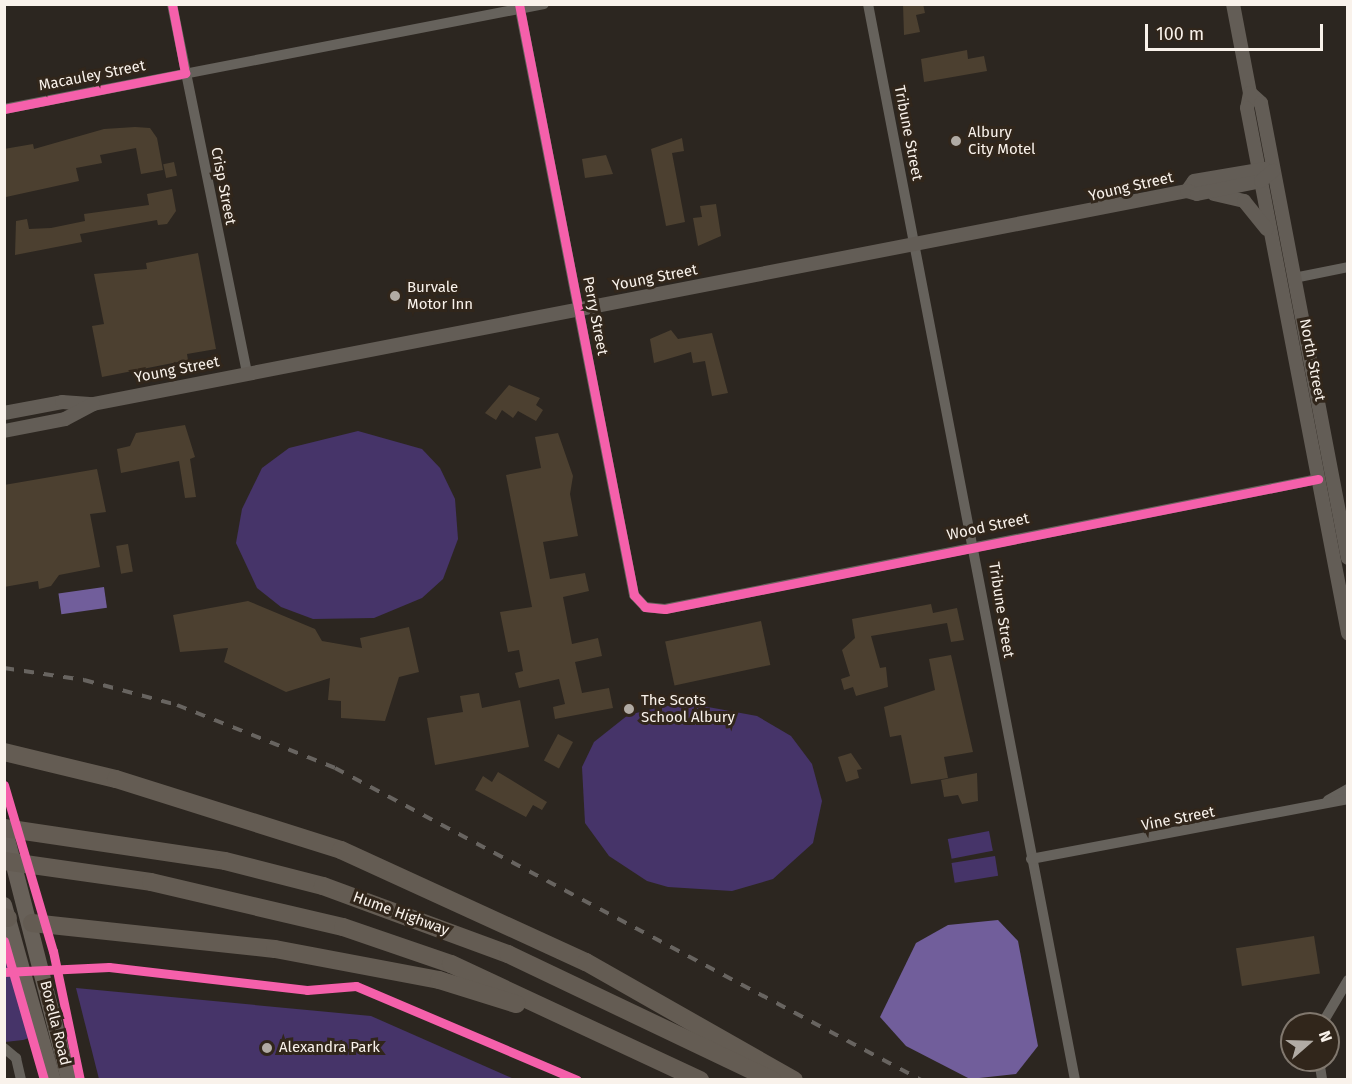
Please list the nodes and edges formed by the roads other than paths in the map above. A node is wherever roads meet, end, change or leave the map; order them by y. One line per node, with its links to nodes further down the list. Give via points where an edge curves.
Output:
1 (172, 4): 6 (street, Crisp Street)
2 (544, 4): 5 (street, Macauley Street)
3 (868, 4): 12 (street, Tribune Street)
4 (1233, 4): 7 (main road, North Street)
5 (519, 7): 6 (street, Macauley Street); 16 (street, Perry Street)
6 (185, 73): 8 (street, Macauley Street); 17 (street, Crisp Street)
7 (1250, 93): 9 (main road, North Street, via 1260,103); 10 (main road, North Street, via 1247,108)
8 (4, 109)
9 (1273, 171): 10 (main road, Young Street); 15 (main road, North Street)
10 (1260, 174): 11 (main road, Young Street); 13 (main road, North Street)
11 (1192, 192): 12 (main road, Young Street); 13 (main road, via 1245,201 1262,218)
12 (916, 243): 16 (main road, Young Street); 22 (street, Tribune Street)
13 (1273, 244): 21 (main road, North Street)
14 (1347, 267): 15 (street)
15 (1294, 278): 23 (main road, North Street)
16 (579, 309): 17 (main road, Young Street); 24 (street, Perry Street, via 634,595 652,611)
17 (247, 373): 18 (main road, Young Street)
18 (93, 404): 19 (main road, Young Street, via 62,402); 20 (main road, Young Street, via 65,419)
19 (4, 413)
20 (4, 431)
21 (1318, 479): 22 (street, Wood Street); 25 (main road, North Street)
22 (975, 545): 24 (street, Wood Street); 31 (street, Tribune Street)
23 (1347, 558)
24 (665, 609)
25 (1347, 633)
26 (4, 752): 44 (highway, via 148,788 341,850 586,962)
27 (1347, 789): 29 (street, Vine Street)
28 (1347, 799): 29 (street, Vine Street)
29 (1328, 800): 31 (street, Vine Street, via 1204,830)
30 (4, 828): 34 (main road, Borella Road); 43 (highway, Hume Highway, via 225,861 323,886 508,954)
31 (1031, 859): 45 (street, Tribune Street)
32 (4, 861): 37 (highway, Hume Highway, via 151,882 343,927 451,964)
33 (6, 914): 34 (main road); 40 (main road, Borella Road)
34 (32, 923): 37 (highway, via 348,961 439,980); 41 (main road, Borella Road)
35 (1347, 980): 36 (street)
36 (1329, 1012)
37 (597, 1031): 42 (highway, Hume Highway)
38 (4, 1048): 39 (street, via 16,1058)
39 (21, 1080)
40 (53, 1080)
41 (69, 1080)
42 (700, 1080)
43 (772, 1080)
44 (794, 1080)
45 (1075, 1080)

